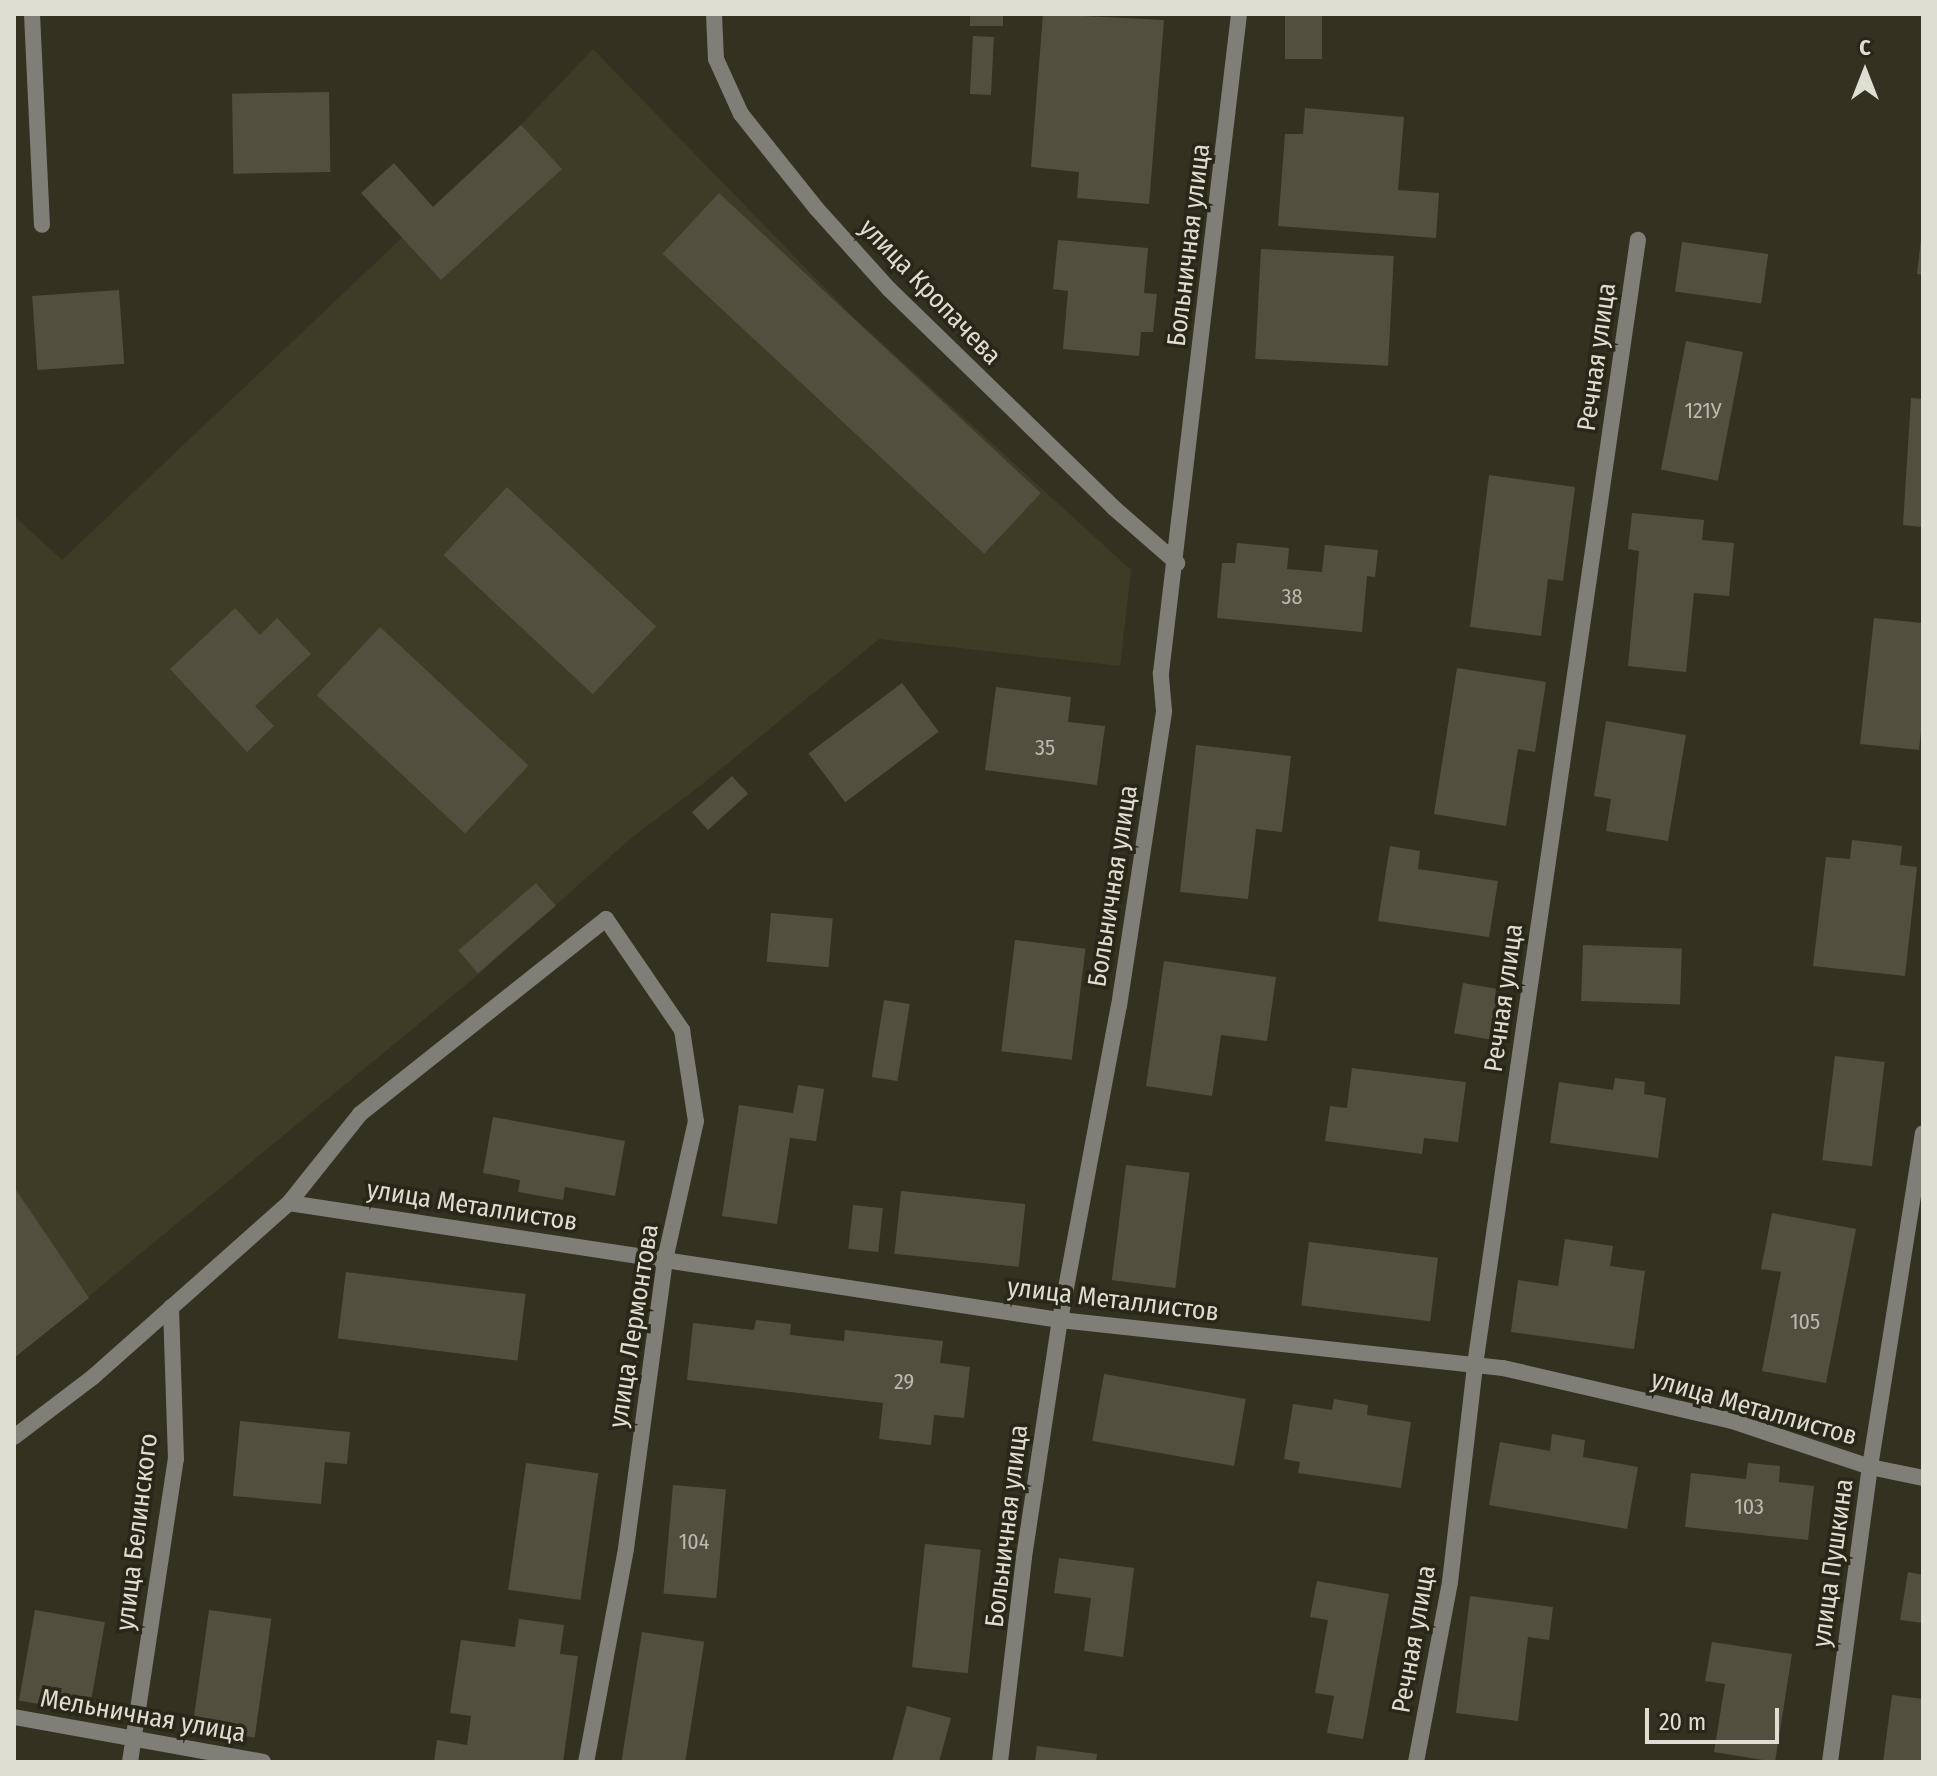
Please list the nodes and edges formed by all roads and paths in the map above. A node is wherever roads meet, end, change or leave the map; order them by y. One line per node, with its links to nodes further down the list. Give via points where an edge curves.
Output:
1 (32, 14): 4 (street)
2 (714, 14): 6 (street, улица Кропачева, via 716,59 741,114 816,208 889,289)
3 (1239, 14): 6 (street, Больничная улица)
4 (42, 225)
5 (1638, 240): 12 (street, Речная улица)
6 (1177, 563): 11 (street, Больничная улица, via 1161,673 1164,711 1152,799)
7 (1923, 1133): 14 (street, улица Пушкина)
8 (289, 1203): 9 (street, улица Металлистов); 9 (street, улица Лермонтова, via 360,1114 606,919 682,1030 696,1121); 10 (street)
9 (665, 1260): 11 (street, улица Металлистов); 20 (street, улица Лермонтова, via 626,1549)
10 (171, 1307): 13 (street, via 93,1377); 17 (street, улица Белинского, via 176,1459)
11 (1060, 1320): 12 (street, улица Металлистов); 21 (street, Больничная улица)
12 (1475, 1365): 14 (street, улица Металлистов, via 1732,1421); 22 (street, Речная улица, via 1450,1582)
13 (14, 1437)
14 (1870, 1467): 15 (street, улица Металлистов); 23 (street, улица Пушкина)
15 (1923, 1478)
16 (14, 1717): 17 (street, Мельничная улица)
17 (133, 1739): 18 (street, улица Белинского); 19 (street, Мельничная улица)
18 (130, 1762)
19 (263, 1762)
20 (586, 1762)
21 (1000, 1762)
22 (1416, 1762)
23 (1830, 1762)

